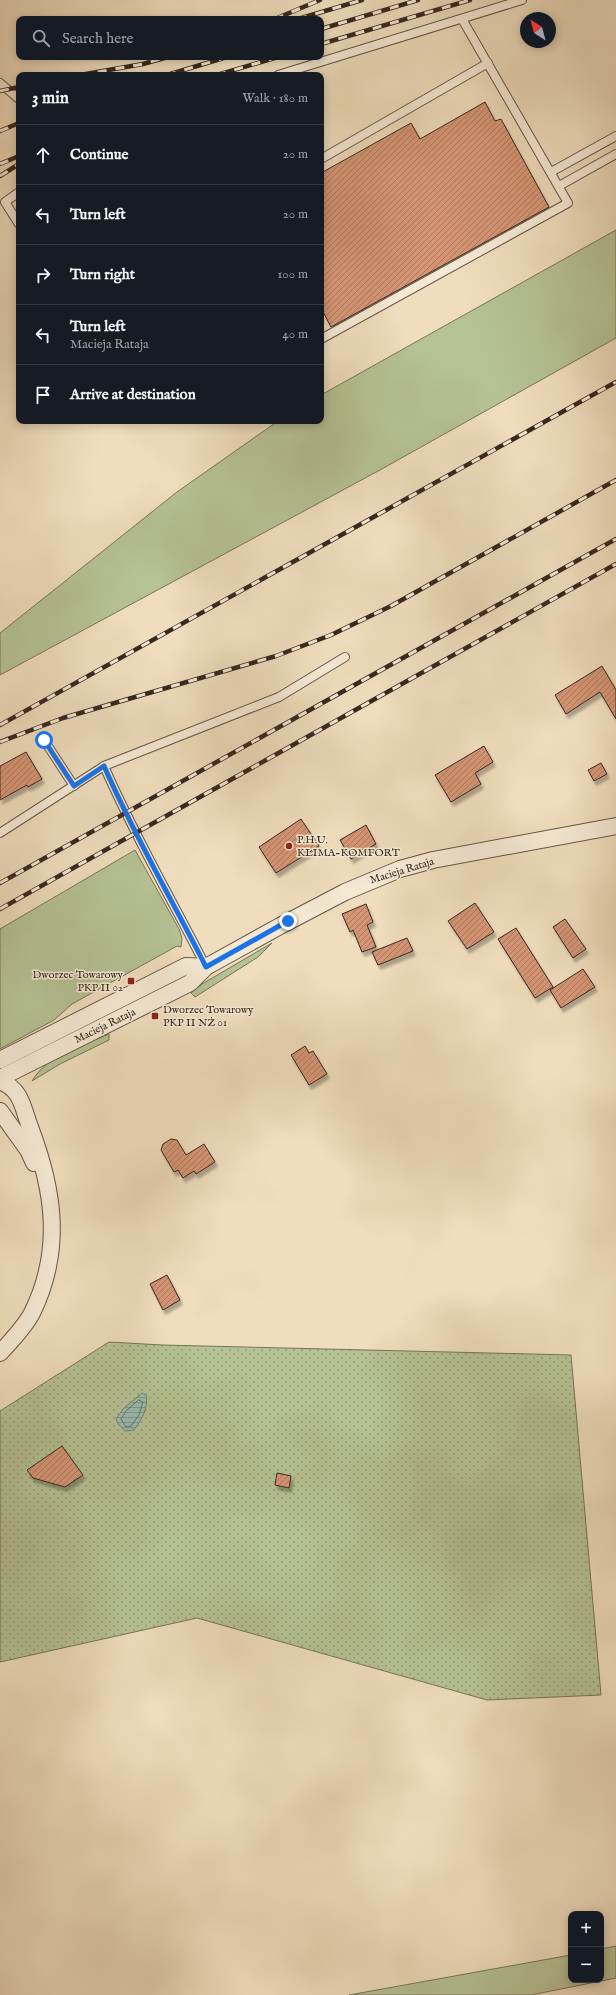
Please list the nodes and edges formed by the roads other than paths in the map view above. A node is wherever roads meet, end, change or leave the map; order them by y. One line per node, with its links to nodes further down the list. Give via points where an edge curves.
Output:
1 (522, 0): 2 (lane)
2 (462, 19): 3 (lane); 4 (lane)
3 (488, 63): 9 (lane); 10 (lane)
4 (288, 72)
5 (0, 83): 6 (lane)
6 (16, 96)
7 (616, 136): 10 (lane)
8 (616, 154): 11 (lane)
9 (324, 156)
10 (551, 172): 11 (lane)
11 (559, 186): 15 (lane, via 568,203)
12 (16, 194): 13 (lane)
13 (3, 204): 14 (lane)
14 (16, 220)
15 (324, 337)
16 (345, 657): 18 (lane, via 279,697)
17 (44, 740): 19 (lane)
18 (104, 766): 19 (lane); 22 (lane, via 124,814)
19 (74, 786): 21 (lane)
20 (616, 826): 22 (street, Macieja Rataja, via 433,860 400,870 345,892)
21 (0, 833)
22 (206, 967): 23 (street, Macieja Rataja, via 186,966); 24 (street, Macieja Rataja, via 190,983)
23 (0, 1060)
24 (0, 1080): 26 (street, via 11,1086 18,1094 37,1147)
25 (0, 1111): 26 (street, via 28,1150)
26 (49, 1193): 27 (street, via 53,1237 44,1280 32,1313)
27 (0, 1354)

